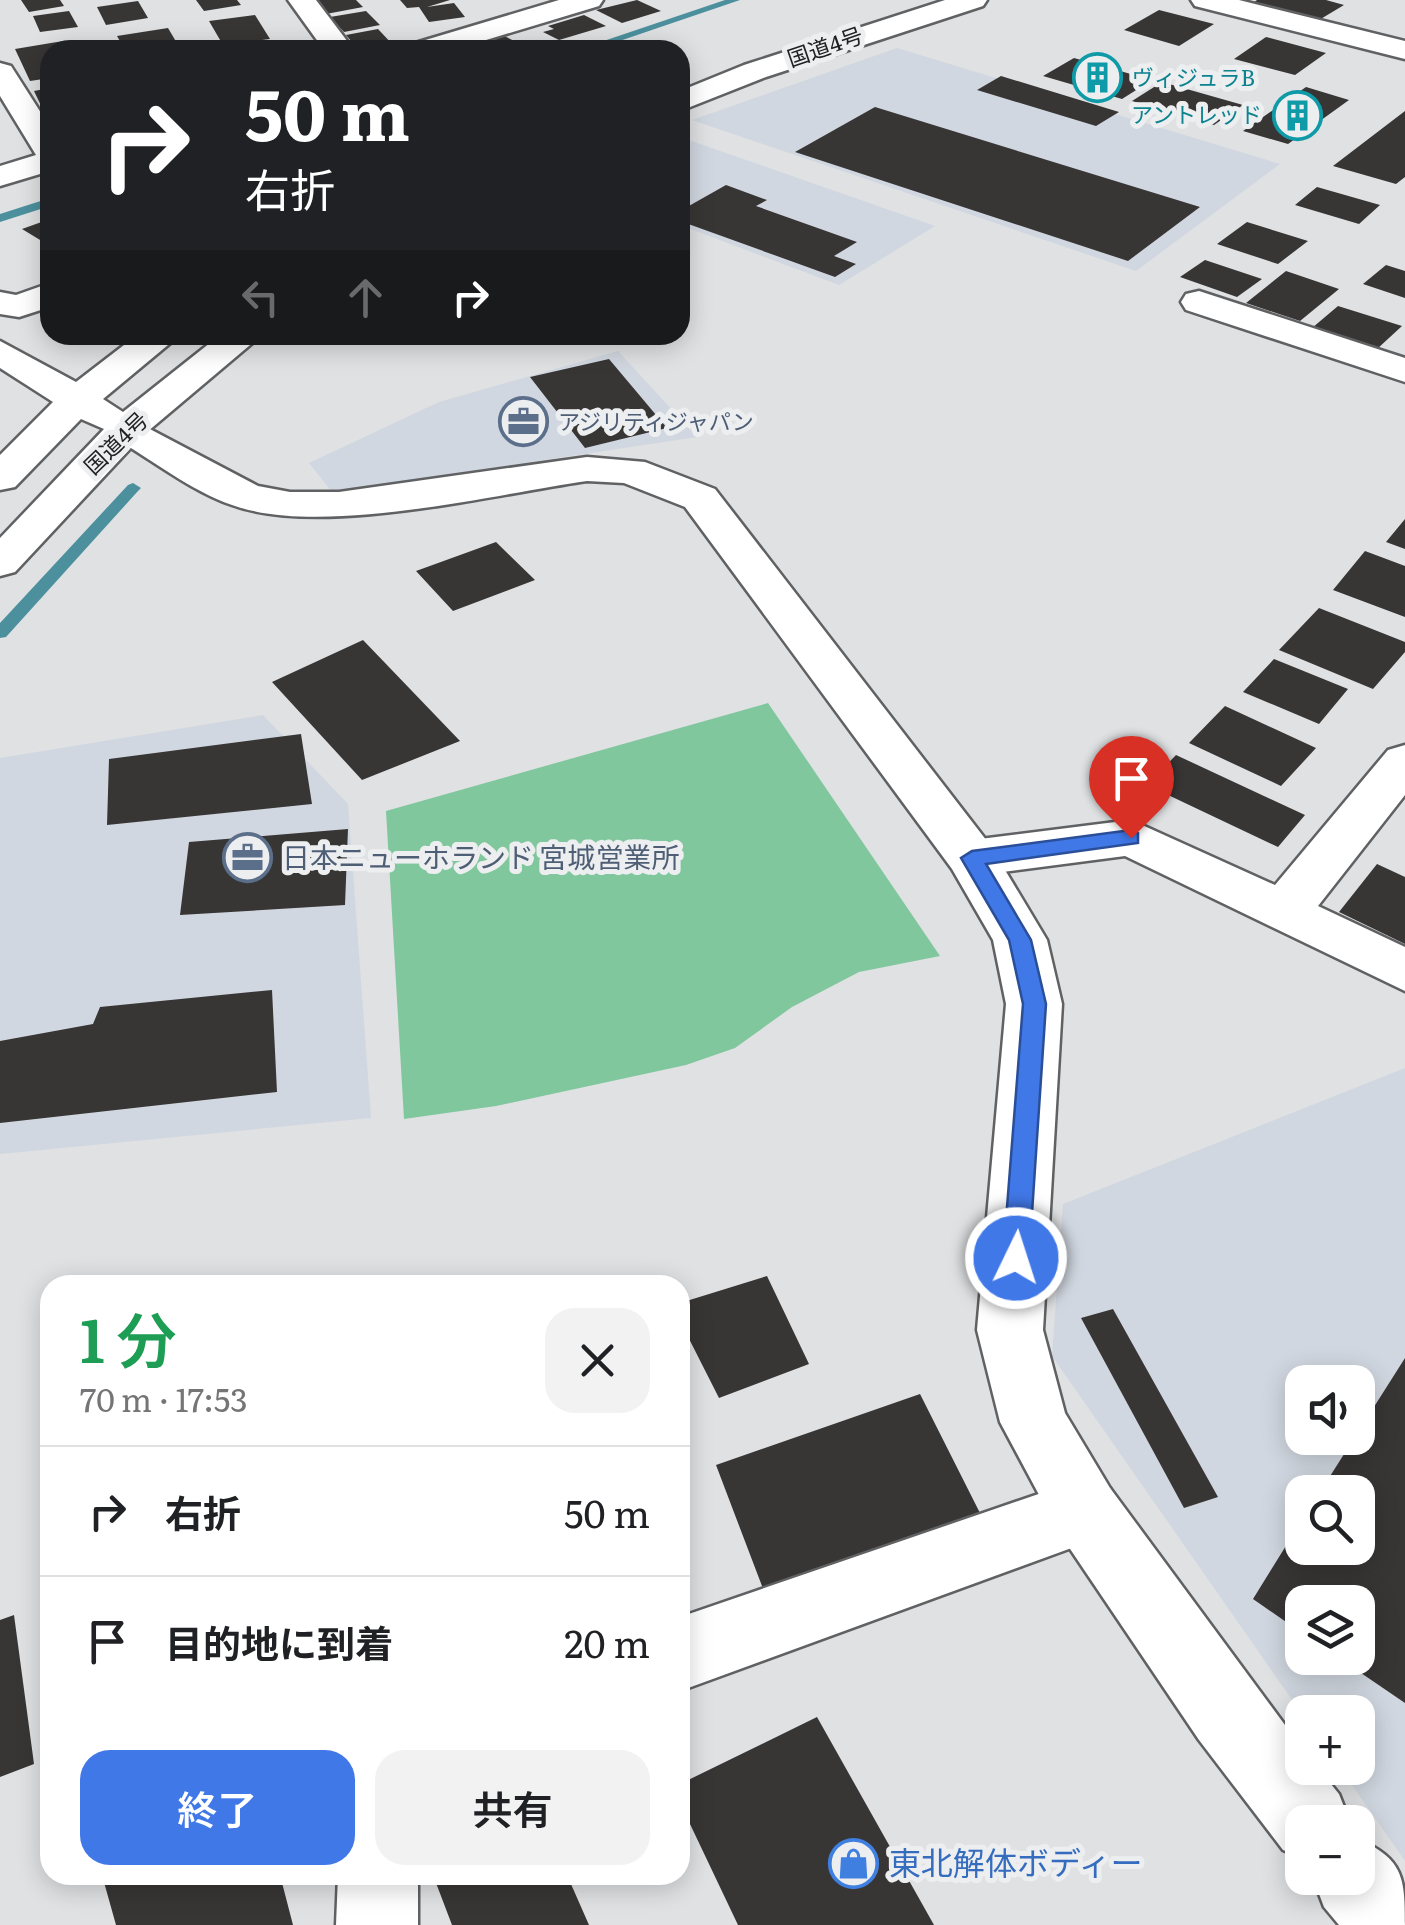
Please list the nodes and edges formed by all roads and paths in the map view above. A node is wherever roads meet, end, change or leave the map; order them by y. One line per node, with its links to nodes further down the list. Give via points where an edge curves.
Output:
1 (302, 0): 7 (main road)
2 (589, 0): 5 (main road)
3 (973, 0): 12 (main road, 国道4号)
4 (1205, 0): 9 (main road)
5 (526, 8): 8 (main road)
6 (817, 20): 10 (main road, 国道4号)
7 (332, 40)
8 (447, 40)
9 (1405, 50)
10 (696, 64)
11 (0, 72): 13 (main road)
12 (690, 98)
13 (40, 136)
14 (40, 163): 15 (main road)
15 (0, 176)
16 (40, 298): 18 (main road)
17 (1199, 302): 22 (main road)
18 (0, 304)
19 (149, 345): 23 (main road, 国道4号)
20 (231, 345): 24 (main road, 国道4号)
21 (0, 352): 23 (main road)
22 (1402, 366)
23 (78, 400): 24 (main road); 25 (main road, 国道4号)
24 (127, 429): 26 (main road, 国道4号); 28 (main road, via 245,496 290,505 339,505 586,469 630,470 700,498)
25 (0, 478)
26 (0, 563)
27 (1405, 761): 29 (main road)
28 (972, 858): 29 (main road, via 1131,838); 31 (main road, via 1020,940 1034,1004 1010,1330 1034,1422)
29 (1284, 911): 30 (main road)
30 (1405, 971)
31 (1085, 1510): 32 (main road); 33 (main road)
32 (690, 1650)
33 (1298, 1805)
34 (378, 1885): 36 (main road)
35 (1366, 1895): 37 (main road)
36 (377, 1925)
37 (1390, 1925)

